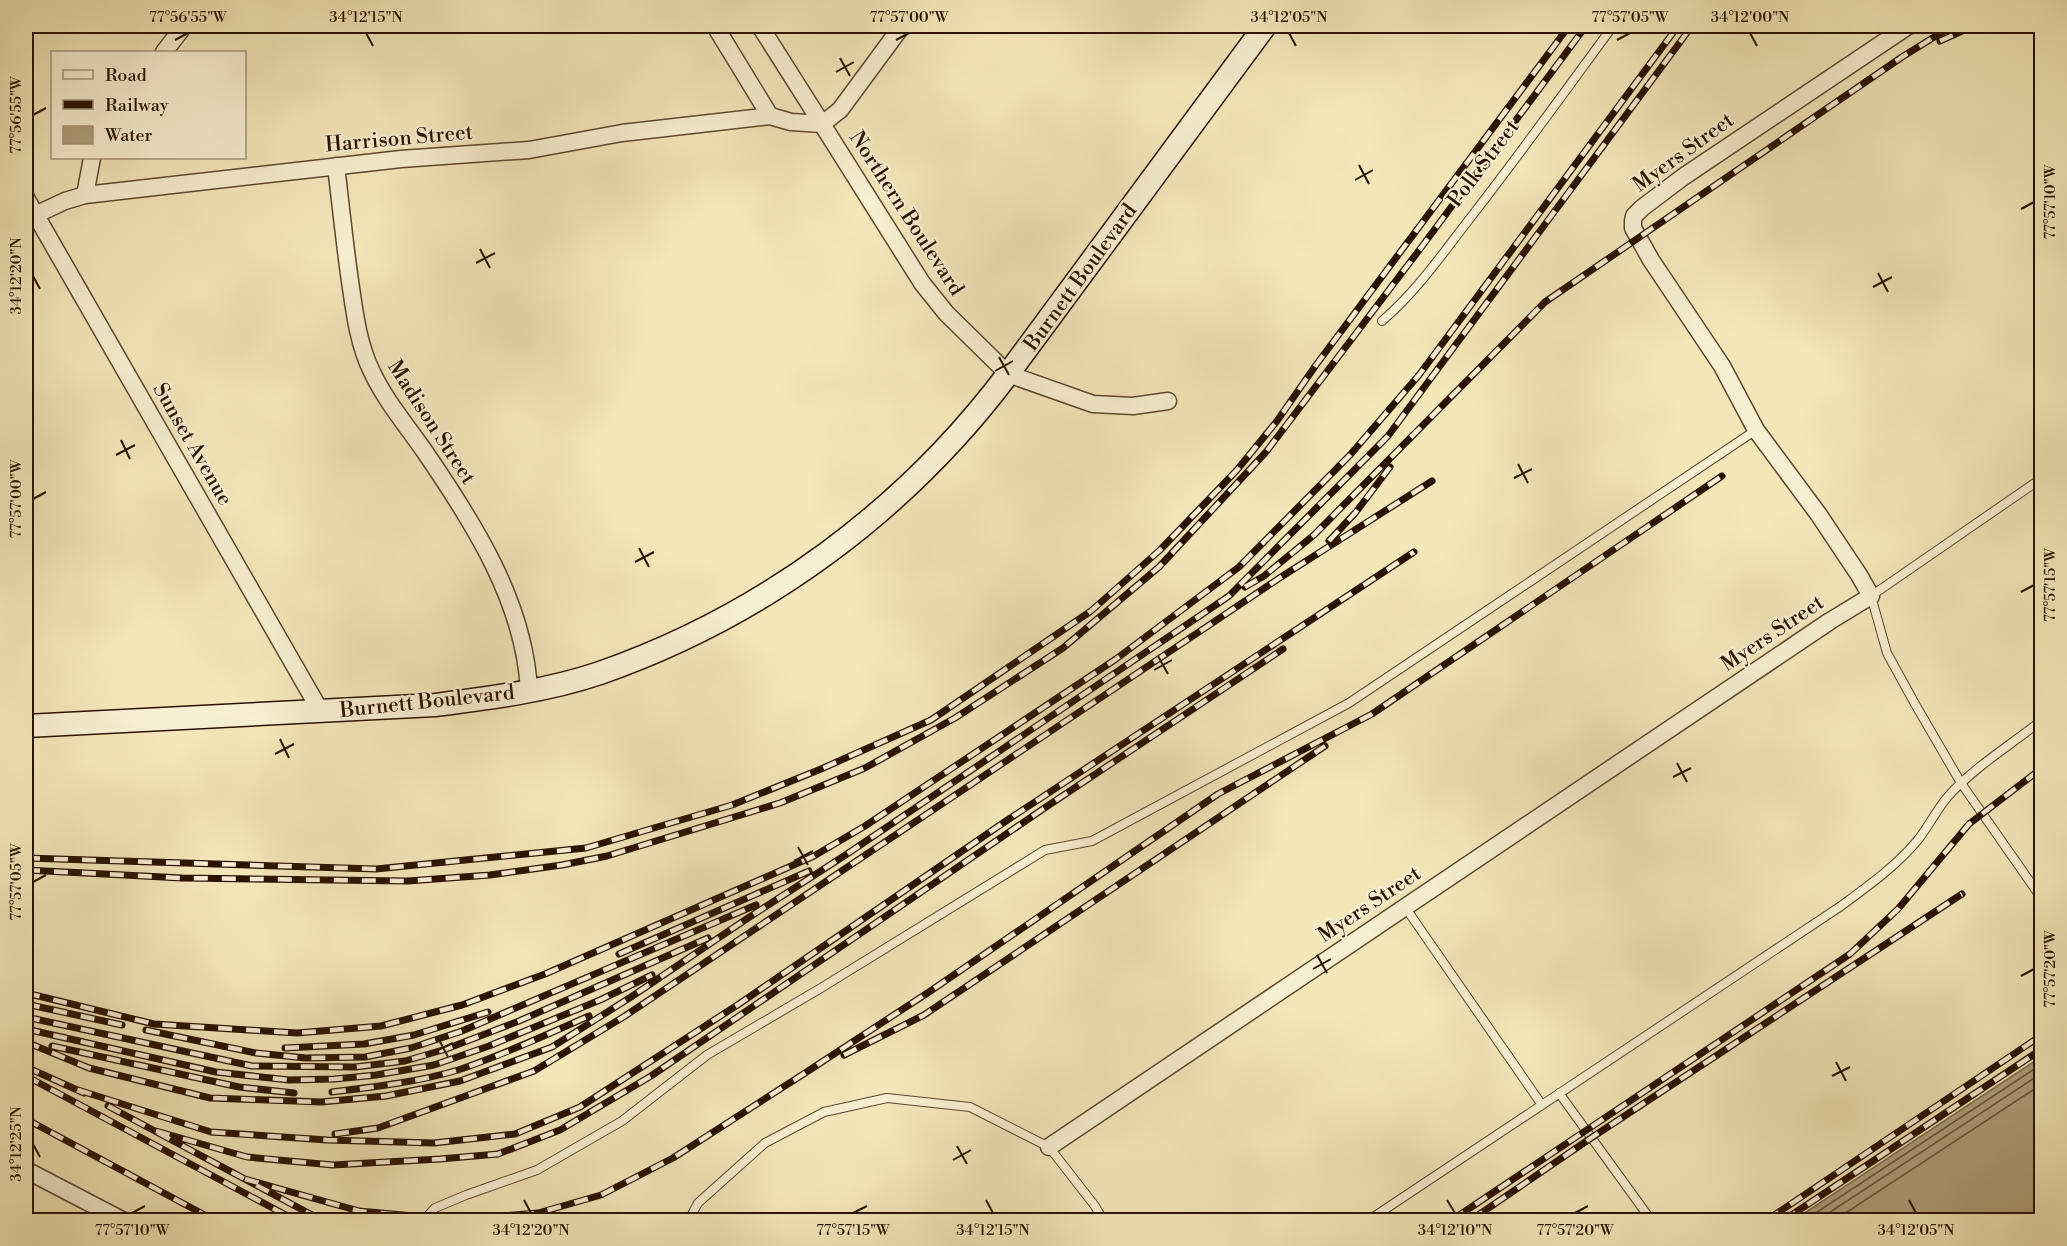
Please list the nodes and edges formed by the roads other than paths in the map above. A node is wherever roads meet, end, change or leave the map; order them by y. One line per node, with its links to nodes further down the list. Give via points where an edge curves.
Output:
1 (184, 26): 8 (street)
2 (715, 26): 9 (street)
3 (760, 26): 10 (street, Northern Boulevard)
4 (902, 26): 10 (street, via 840,110)
5 (1265, 26): 17 (main road, Burnett Boulevard)
6 (1613, 26): 16 (lane, Polk Street, via 1417,286)
7 (1908, 26): 19 (street, Myers Street, via 1683,177 1634,216 1634,228 1651,260 1722,366)
8 (165, 51)
9 (770, 116): 10 (street, Northern Boulevard); 12 (street, Harrison Street, via 621,133 529,150)
10 (822, 124): 17 (street, Northern Boulevard, via 922,283 946,313)
11 (92, 159): 13 (street)
12 (336, 166): 13 (street, Harrison Street); 22 (street, Madison Street, via 354,308 367,360 384,393 476,531 492,563 520,629)
13 (85, 195): 15 (street, Harrison Street)
14 (26, 198): 15 (street, Sunset Avenue)
15 (35, 215): 23 (street, Sunset Avenue)
16 (1382, 321)
17 (1008, 374): 18 (street, via 1100,405); 22 (main road, Burnett Boulevard, via 967,425 906,489 779,587 657,650 599,673)
18 (1168, 401)
19 (1756, 430): 21 (street, Myers Street, via 1819,514); 34 (lane, via 1349,703 1092,841 1046,849 707,1055 622,1121 537,1170 435,1208)
20 (2042, 478): 21 (lane)
21 (1870, 596): 26 (lane, via 1887,653); 28 (street, Myers Street)
22 (529, 691): 23 (main road, Burnett Boulevard, via 435,705)
23 (321, 712): 25 (main road, Burnett Boulevard)
24 (2042, 720): 26 (lane)
25 (26, 726)
26 (1961, 783): 27 (lane); 29 (lane, via 1918,840 1882,876)
27 (2042, 899)
28 (1405, 907): 30 (lane); 31 (street, Myers Street)
29 (1559, 1094): 30 (lane); 38 (lane)
30 (1542, 1105): 37 (lane)
31 (1049, 1147): 35 (lane, via 970,1107 887,1098 824,1112 765,1143 698,1203); 36 (lane)
32 (26, 1170): 33 (street)
33 (122, 1221)
34 (424, 1221)
35 (689, 1221)
36 (1103, 1221)
37 (1370, 1221)
38 (1651, 1221)

